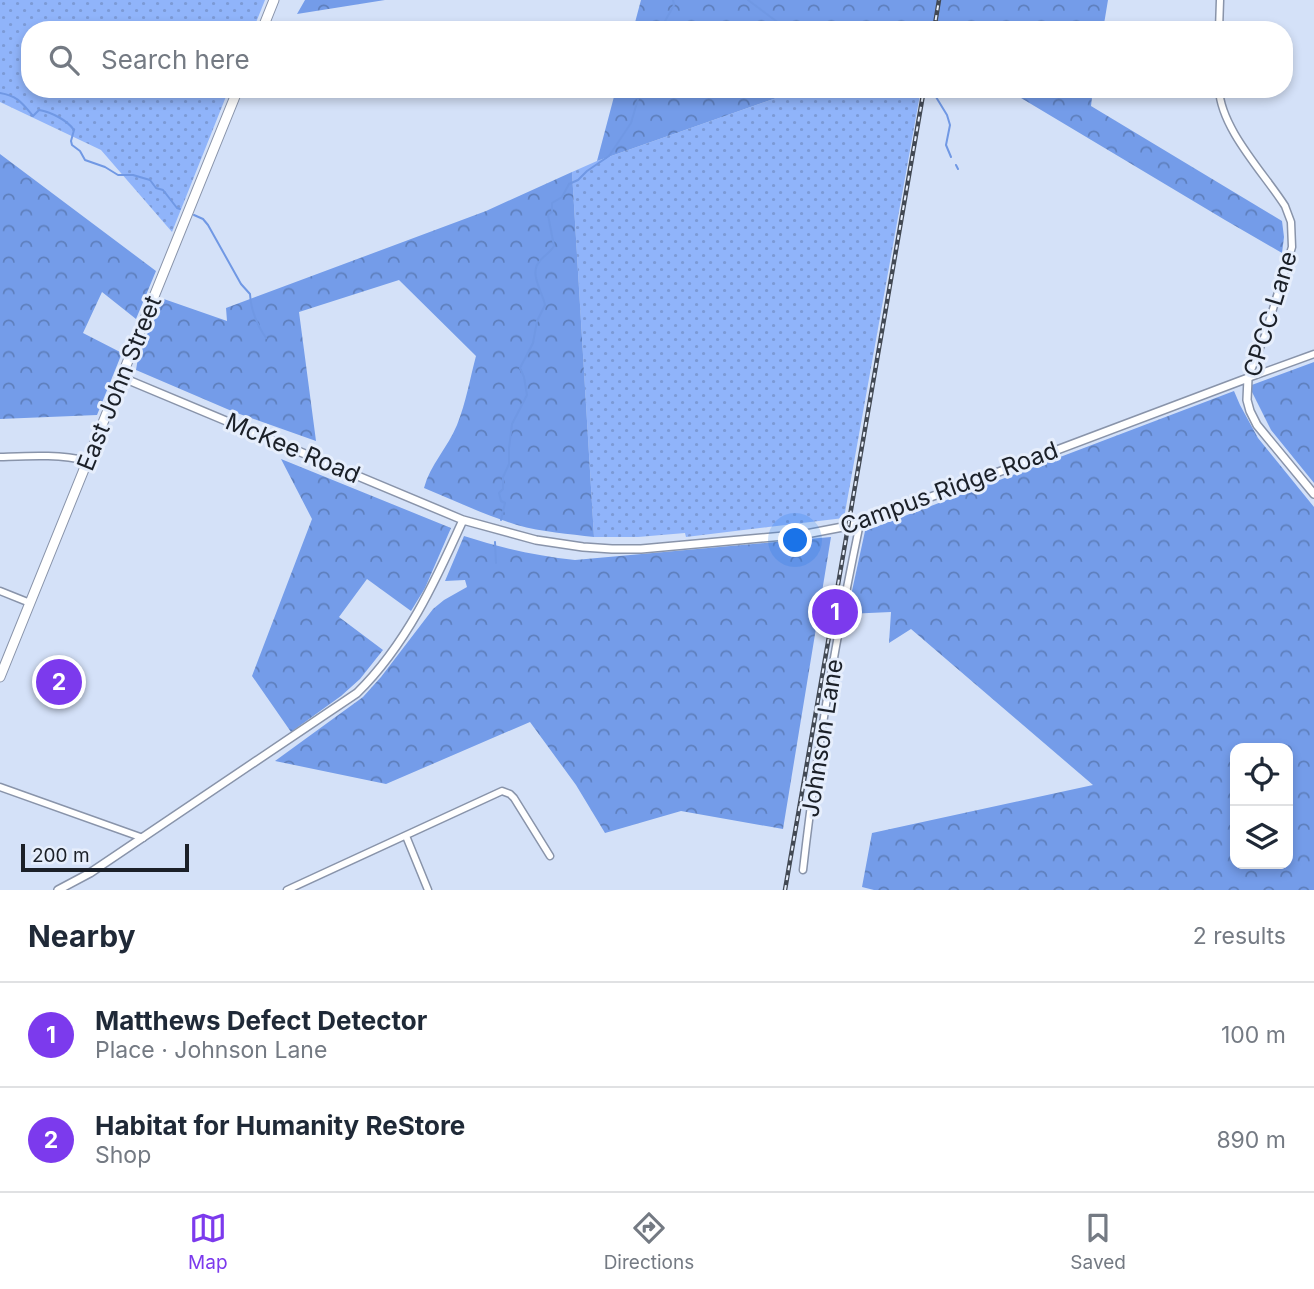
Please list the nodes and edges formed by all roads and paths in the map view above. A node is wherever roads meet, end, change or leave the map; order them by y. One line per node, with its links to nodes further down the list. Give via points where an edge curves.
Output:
1 (274, 0): 3 (main road)
2 (1220, 0): 4 (street)
3 (266, 21)
4 (1219, 21)
5 (234, 98): 8 (main road, East John Street)
6 (1220, 98): 9 (street, CPCC Lane, via 1228,121 1289,213 1292,229 1292,247)
7 (1314, 354): 9 (street, Campus Ridge Road)
8 (121, 377): 11 (main road, East John Street); 13 (street, McKee Road)
9 (1248, 378): 12 (street, CPCC Lane, via 1251,416); 14 (street, Campus Ridge Road)
10 (0, 457): 11 (street)
11 (87, 461): 16 (main road, East John Street)
12 (1314, 494)
13 (464, 520): 14 (street, Campus Ridge Road, via 536,540 612,550 806,534); 20 (street, via 422,607 357,693)
14 (860, 523): 22 (street, Johnson Lane, via 823,723)
15 (0, 591): 16 (street)
16 (30, 603): 17 (main road, East John Street)
17 (0, 677)
18 (0, 787): 20 (street)
19 (406, 836): 21 (street, via 502,791 514,798); 24 (street); 25 (street)
20 (143, 838): 23 (street)
21 (550, 856)
22 (803, 870)
23 (58, 890)
24 (288, 890)
25 (428, 890)

